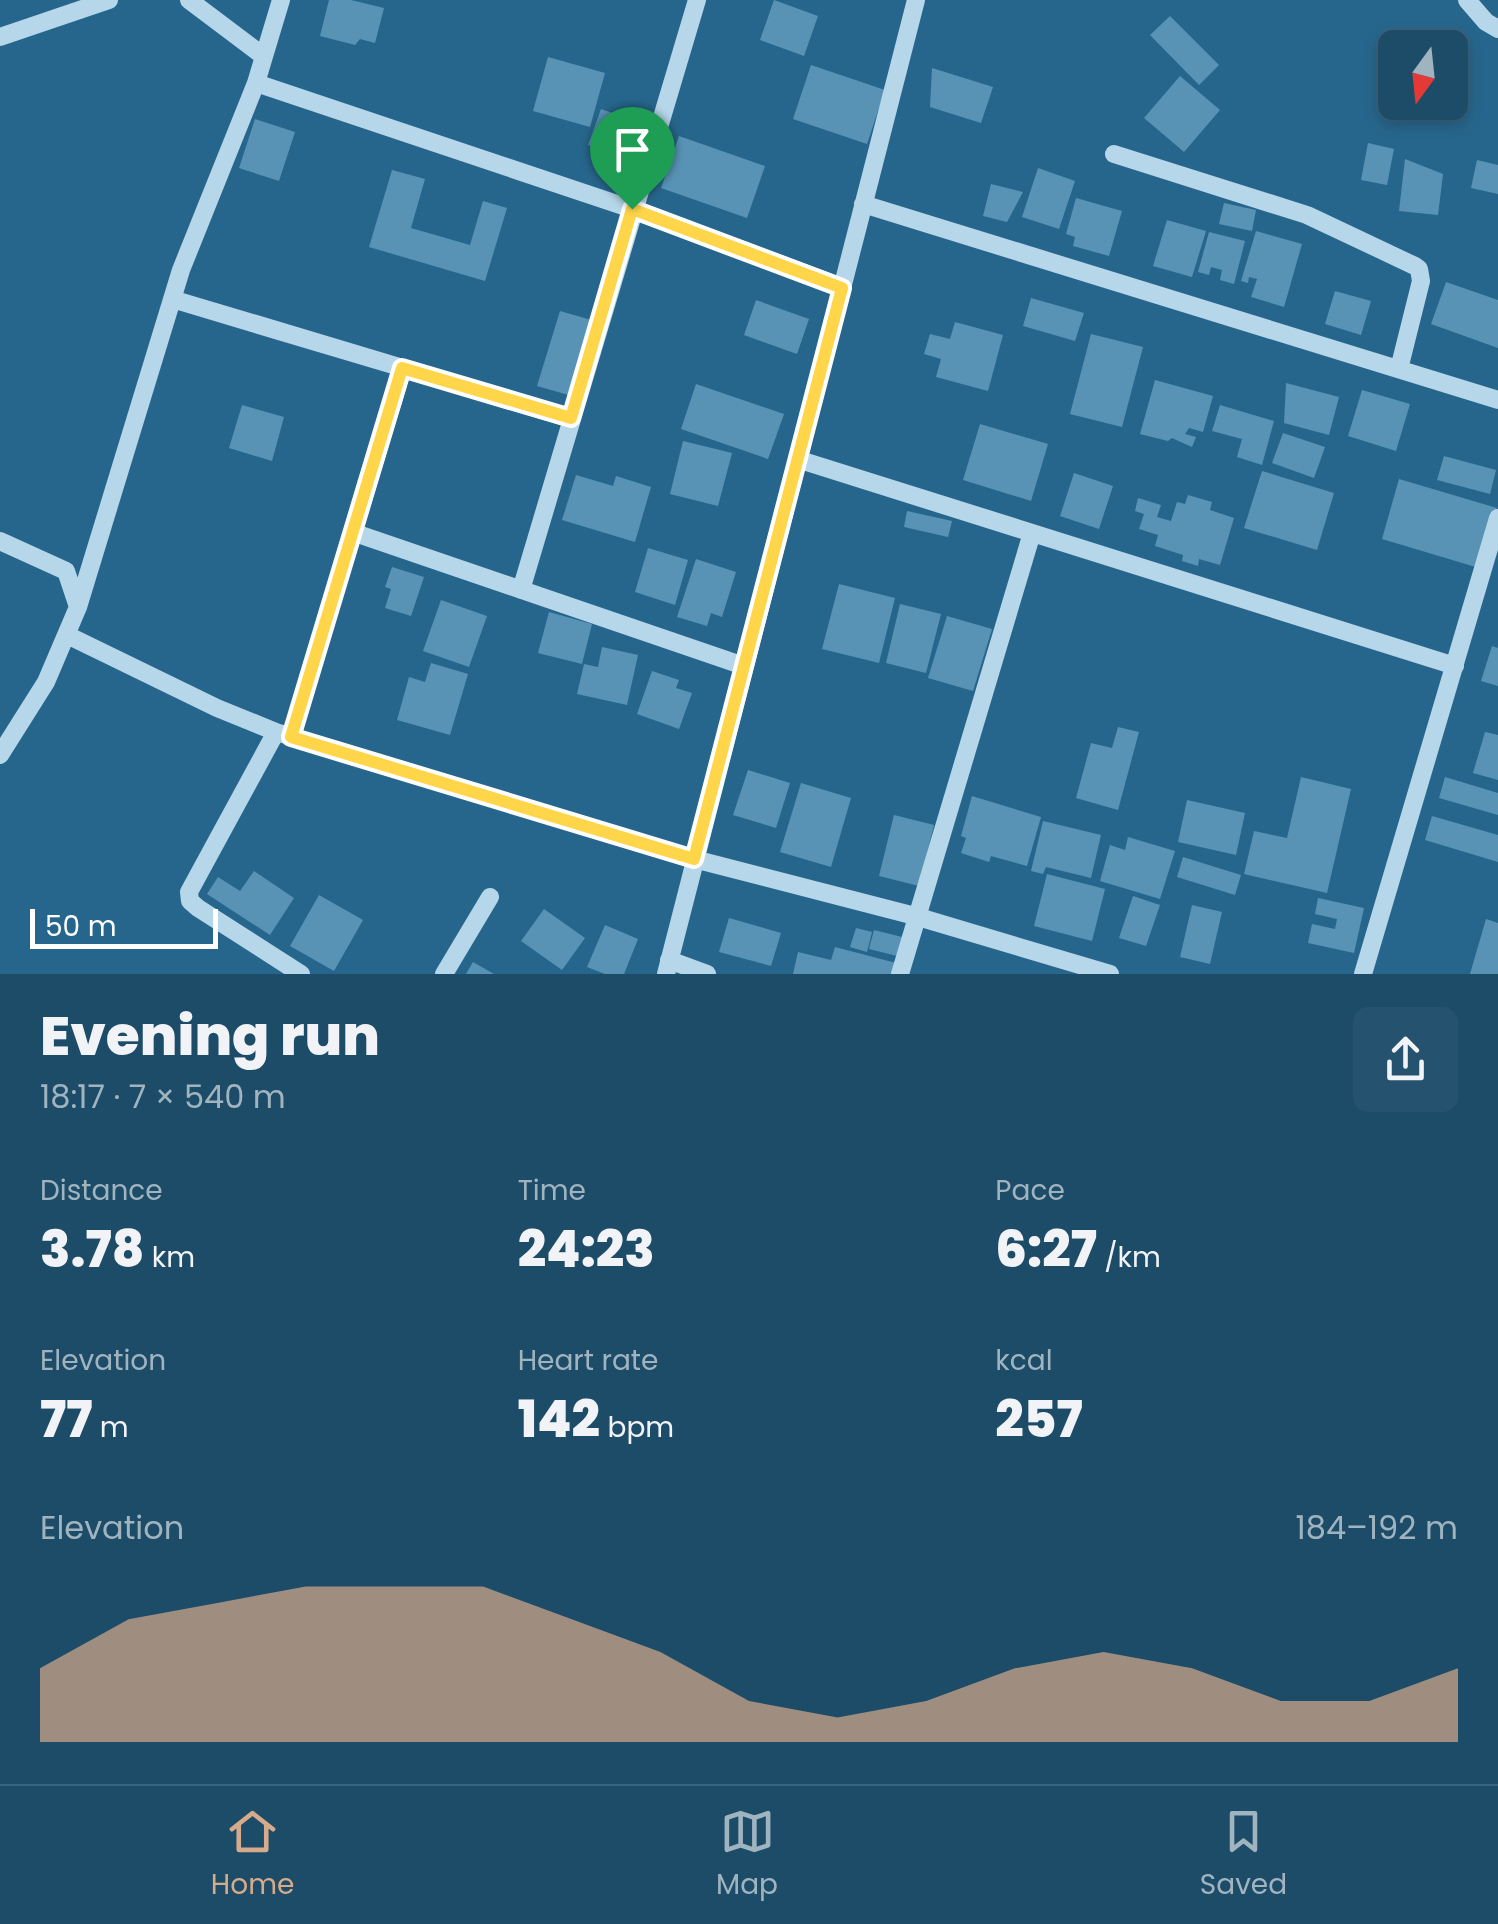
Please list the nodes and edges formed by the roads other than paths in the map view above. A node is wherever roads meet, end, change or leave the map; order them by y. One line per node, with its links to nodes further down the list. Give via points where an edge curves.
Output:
1 (109, 0): 8 (street)
2 (189, 0): 9 (street)
3 (281, 0): 9 (street)
4 (696, 0): 13 (street)
5 (916, 0): 12 (street)
6 (1466, 0): 7 (street)
7 (1498, 29)
8 (0, 37)
9 (262, 55): 10 (street)
10 (256, 83): 13 (street); 15 (street)
11 (1114, 154): 17 (street, via 1307,215 1419,269)
12 (863, 204): 14 (street); 17 (street)
13 (632, 209): 14 (street); 19 (street)
14 (842, 288): 20 (street)
15 (172, 299): 16 (street); 26 (street)
16 (402, 368): 19 (street); 22 (street)
17 (1398, 369): 18 (street)
18 (1498, 400)
19 (571, 418): 25 (street)
20 (797, 460): 23 (street); 28 (street)
21 (1498, 518): 29 (street)
22 (355, 533): 25 (street); 30 (street)
23 (1032, 534): 29 (street); 34 (street)
24 (0, 541): 26 (street, via 66,571)
25 (521, 590): 28 (street)
26 (78, 607): 27 (street)
27 (67, 635): 30 (street); 31 (street)
28 (744, 666): 32 (street)
29 (1454, 666): 41 (street)
30 (283, 734): 32 (street); 36 (street, via 189,892 198,908)
31 (0, 755)
32 (694, 859): 34 (street); 35 (street)
33 (490, 898): 37 (street)
34 (915, 916): 39 (street); 40 (street)
35 (668, 967): 38 (street)
36 (301, 974)
37 (444, 974)
38 (707, 974)
39 (900, 974)
40 (1110, 974)
41 (1363, 974)

